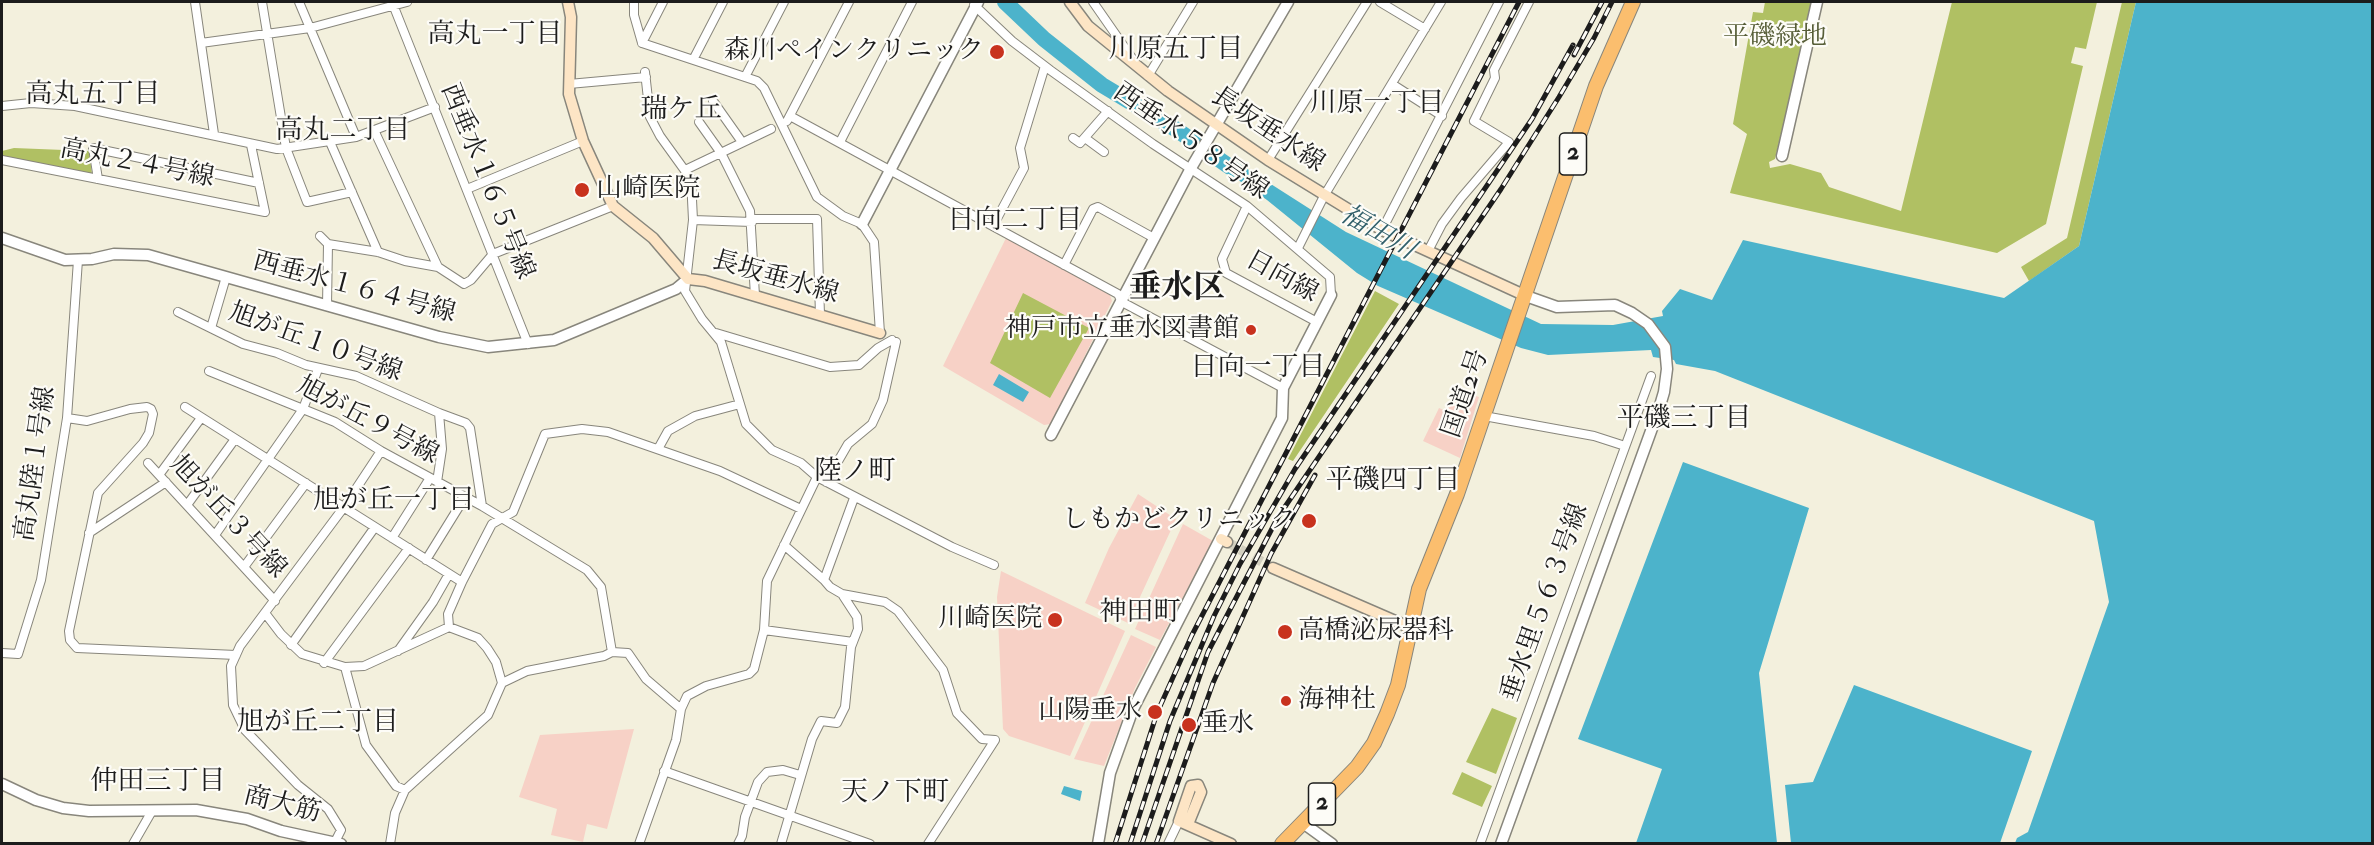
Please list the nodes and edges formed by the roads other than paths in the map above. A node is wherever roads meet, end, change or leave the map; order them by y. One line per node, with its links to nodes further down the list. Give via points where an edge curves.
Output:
1 (195, 2): 30 (street)
2 (262, 2): 29 (street)
3 (299, 2): 27 (street)
4 (407, 2): 25 (street)
5 (568, 2): 37 (main road, 長坂垂水線)
6 (634, 2): 31 (street)
7 (663, 2): 31 (street)
8 (723, 2): 32 (street)
9 (784, 2): 36 (street)
10 (849, 2): 43 (street)
11 (912, 2): 57 (street)
12 (1070, 2): 34 (main road, 長坂垂水線, via 1088,26)
13 (1093, 2): 26 (street)
14 (1106, 2): 26 (street)
15 (1193, 2): 35 (street)
16 (1288, 2): 46 (street)
17 (1367, 2): 64 (street)
18 (1380, 2): 28 (street)
19 (1441, 2): 28 (street)
20 (1499, 2): 44 (street)
21 (1529, 2): 85 (street, via 1494,70 1495,78 1474,121 1509,142 1461,198)
22 (1633, 2): 95 (highway, 国道2号 / 2, via 1596,86)
23 (1817, 2): 62 (street)
24 (974, 3): 33 (street, 西垂水５８号線, via 1012,41); 66 (street)
25 (393, 4): 27 (street); 41 (street, 西垂水１６５号線)
26 (1100, 11): 34 (street)
27 (310, 28): 29 (street); 51 (street)
28 (1425, 29): 38 (street)
29 (267, 34): 30 (street); 59 (street)
30 (201, 43): 50 (street)
31 (642, 43): 32 (street)
32 (694, 58): 36 (street)
33 (1045, 66): 42 (street, 西垂水５８号線); 78 (street, via 1020,148 1024,168)
34 (1138, 67): 35 (main road, 長坂垂水線)
35 (1148, 75): 46 (main road, 長坂垂水線)
36 (745, 77): 47 (street, via 764,88)
37 (569, 84): 54 (main road, 長坂垂水線, via 572,109); 67 (street, via 645,75 650,117)
38 (1392, 84): 44 (street); 72 (street)
39 (712, 101): 56 (street)
40 (2, 106): 50 (street, via 75,106)
41 (435, 107): 49 (street); 70 (street, 西垂水１６５号線)
42 (1108, 111): 53 (street); 65 (street, 西垂水５８号線)
43 (790, 116): 47 (street); 57 (street)
44 (1442, 116): 79 (street)
45 (699, 122): 61 (street)
46 (1216, 125): 64 (main road, 長坂垂水線); 65 (street)
47 (784, 126): 77 (street, via 817,197 826,206)
48 (771, 129): 56 (street)
49 (374, 130): 51 (street); 90 (street)
50 (214, 134): 58 (street)
51 (356, 137): 55 (street)
52 (1072, 138): 53 (street, via 1080,143)
53 (1085, 138): 60 (street)
54 (584, 141): 70 (street); 73 (main road, 長坂垂水線)
55 (330, 142): 59 (street); 71 (street)
56 (742, 142): 61 (street)
57 (840, 142): 66 (street)
58 (251, 145): 59 (street); 69 (street)
59 (286, 148): 71 (street, via 307,202)
60 (1104, 152)
61 (721, 153): 67 (street); 76 (street)
62 (1782, 156)
63 (2, 160): 68 (street, 高丸２４号線)
64 (1268, 160): 72 (main road, 長坂垂水線)
65 (1192, 164): 74 (street, 西垂水５８号線); 82 (street)
66 (889, 169): 77 (street); 78 (street)
67 (685, 170): 75 (street, via 691,179)
68 (98, 179): 69 (street, 高丸２４号線, via 265,212); 69 (street, via 93,148)
69 (259, 183)
70 (467, 189): 87 (street, 西垂水１６５号線)
71 (352, 192): 86 (street)
72 (1322, 201): 79 (main road, 長坂垂水線); 84 (street)
73 (613, 206): 87 (street); 92 (main road, 長坂垂水線, via 653,238)
74 (1247, 206): 84 (street, 西垂水５８号線); 100 (street, 日向線, via 1222,259 1226,273)
75 (693, 220): 76 (street); 92 (street)
76 (752, 220): 94 (street); 99 (street, via 817,219)
77 (862, 224): 103 (street, via 874,242)
78 (993, 226): 89 (street)
79 (1382, 230): 85 (main road, 長坂垂水線)
80 (320, 236): 83 (street)
81 (2, 238): 88 (street, 西垂水１６４号線, via 52,257)
82 (1154, 238): 89 (street, via 1098,207 1093,209); 96 (street)
83 (328, 244): 86 (street); 97 (street)
84 (1298, 248): 93 (street, 西垂水５８号線, via 1330,277)
85 (1428, 251): 95 (main road, 長坂垂水線)
86 (378, 252): 90 (street)
87 (493, 254): 90 (street, via 464,284); 104 (street, 西垂水１６５号線)
88 (78, 260): 91 (street, 西垂水１６４号線, via 114,254 148,255); 114 (street, 高丸陸１号線)
89 (1064, 265): 96 (street, via 1118,294)
90 (438, 267)
91 (226, 277): 97 (street, 西垂水１６４号線); 101 (street)
92 (688, 279): 94 (main road, 長坂垂水線, via 705,280); 102 (street, via 685,291); 104 (street, 西垂水１６４号線, via 676,290 554,340)
93 (1331, 295): 100 (street)
94 (755, 296): 99 (main road, 長坂垂水線)
95 (1526, 296): 113 (highway, 国道2号 / 2); 188 (street, via 1557,307 1615,305 1648,324 1665,347 1664,392)
96 (1122, 302): 108 (street); 116 (street)
97 (327, 306): 104 (street, 西垂水１６４号線, via 439,338 488,347)
98 (178, 312): 101 (street, 旭が丘１０号線)
99 (820, 315): 103 (main road, 長坂垂水線)
100 (1317, 322): 108 (street)
101 (211, 328): 105 (street, 旭が丘１０号線, via 243,344 277,352)
102 (716, 333): 109 (street); 127 (street, via 830,367 859,365 878,348 894,341 883,400 872,424 848,444)
103 (880, 333)
104 (528, 344)
105 (318, 369): 111 (street); 112 (street, 旭が丘１０号線, via 356,376)
106 (208, 371): 111 (street, 旭が丘９号線)
107 (1651, 376): 118 (street, 垂水里５６３号線)
108 (1283, 388): 182 (street, via 1282,418 1224,540 1133,709 1110,773)
109 (740, 405): 119 (street, via 695,416 668,431); 124 (street, via 746,424 772,450 801,463)
110 (185, 407): 115 (street)
111 (303, 409): 120 (street, 旭が丘９号線, via 335,422); 121 (street)
112 (439, 413): 125 (street, via 442,449); 132 (street, 旭が丘１０号線, via 470,428)
113 (1485, 416): 118 (street, via 1594,436); 153 (highway, 国道2号 / 2, via 1419,589)
114 (67, 418): 137 (street, via 87,421 139,408 151,409 153,414 143,443 98,493); 157 (street, 高丸陸１号線, via 41,580 18,654)
115 (201, 418): 117 (street); 123 (street)
116 (1051, 435)
117 (235, 439): 121 (street); 131 (street)
118 (1625, 446): 187 (street, 垂水里５６３号線)
119 (658, 450): 134 (street, via 720,471); 135 (street, via 608,432 582,429 545,435 513,512)
120 (381, 451): 125 (street, 旭が丘９号線); 133 (street)
121 (269, 460): 128 (street); 138 (street)
122 (148, 463): 123 (street, 旭が丘３号線)
123 (159, 475): 126 (street, 旭が丘３号線)
124 (817, 477): 127 (street); 134 (street)
125 (434, 480): 129 (street, 旭が丘９号線); 139 (street)
126 (166, 482): 131 (street, 旭が丘３号線); 137 (street)
127 (826, 482): 130 (street)
128 (306, 483): 133 (street); 144 (street)
129 (465, 497): 132 (street, 旭が丘９号線); 142 (street)
130 (854, 498): 143 (street); 147 (street)
131 (187, 505): 138 (street, 旭が丘３号線)
132 (482, 506): 135 (street, 旭が丘９号線)
133 (344, 507): 136 (street); 150 (street)
134 (801, 509): 140 (street)
135 (503, 518): 148 (street, via 492,524); 159 (street, 旭が丘９号線, via 587,570 601,587)
136 (375, 527): 139 (street); 156 (street)
137 (89, 533): 160 (street, via 69,632 76,648)
138 (215, 536): 144 (street, 旭が丘３号線)
139 (392, 538): 141 (street)
140 (784, 545): 147 (street); 154 (street, via 767,581)
141 (409, 549): 142 (street); 161 (street)
142 (426, 560): 146 (street)
143 (994, 565)
144 (244, 567): 150 (street, 旭が丘３号線)
145 (1273, 568): 153 (main road)
146 (448, 574): 148 (street); 158 (street)
147 (824, 580): 149 (street)
148 (462, 582): 152 (street, via 448,614)
149 (842, 594): 155 (street, via 857,617); 181 (street, via 885,602 898,611 943,670 957,713 982,739 995,740)
150 (275, 601): 151 (street)
151 (265, 613): 156 (street); 160 (street)
152 (448, 627): 158 (street); 163 (street, via 477,638 487,648)
153 (1409, 627): 173 (highway, 国道2号 / 2, via 1398,685 1374,742 1337,789)
154 (764, 630): 155 (street); 164 (street, via 754,669 749,674 706,686 687,696)
155 (853, 642): 166 (street, via 843,714 834,724 821,721)
156 (291, 645): 161 (street)
157 (2, 652)
158 (397, 652): 162 (street, via 364,666)
159 (612, 652): 163 (street, via 527,671); 164 (street, via 628,653 646,679)
160 (236, 655): 175 (street, via 231,666 233,705 245,730 298,785 328,809 341,830)
161 (324, 663): 162 (street)
162 (345, 667): 168 (street, via 366,745 396,786)
163 (502, 683): 168 (street, via 488,715)
164 (681, 709): 165 (street, via 676,741)
165 (664, 771): 169 (street); 177 (street)
166 (800, 775): 169 (street, via 783,770 767,772 758,782); 171 (street)
167 (2, 784): 170 (street, 商大筋, via 63,808)
168 (405, 790): 176 (street, via 394,813)
169 (751, 801): 171 (street); 178 (street)
170 (152, 811): 174 (street); 175 (street, 商大筋, via 196,810)
171 (788, 815): 179 (street); 180 (street)
172 (1184, 823): 183 (street); 184 (main road)
173 (1303, 823): 185 (highway, 国道2号 / 2); 186 (street)
174 (133, 843)
175 (337, 843)
176 (390, 843)
177 (639, 843)
178 (738, 843)
179 (781, 843)
180 (870, 843)
181 (928, 843)
182 (1098, 843)
183 (1168, 843)
184 (1231, 843)
185 (1282, 843)
186 (1332, 843)
187 (1480, 843)
188 (1501, 843)

